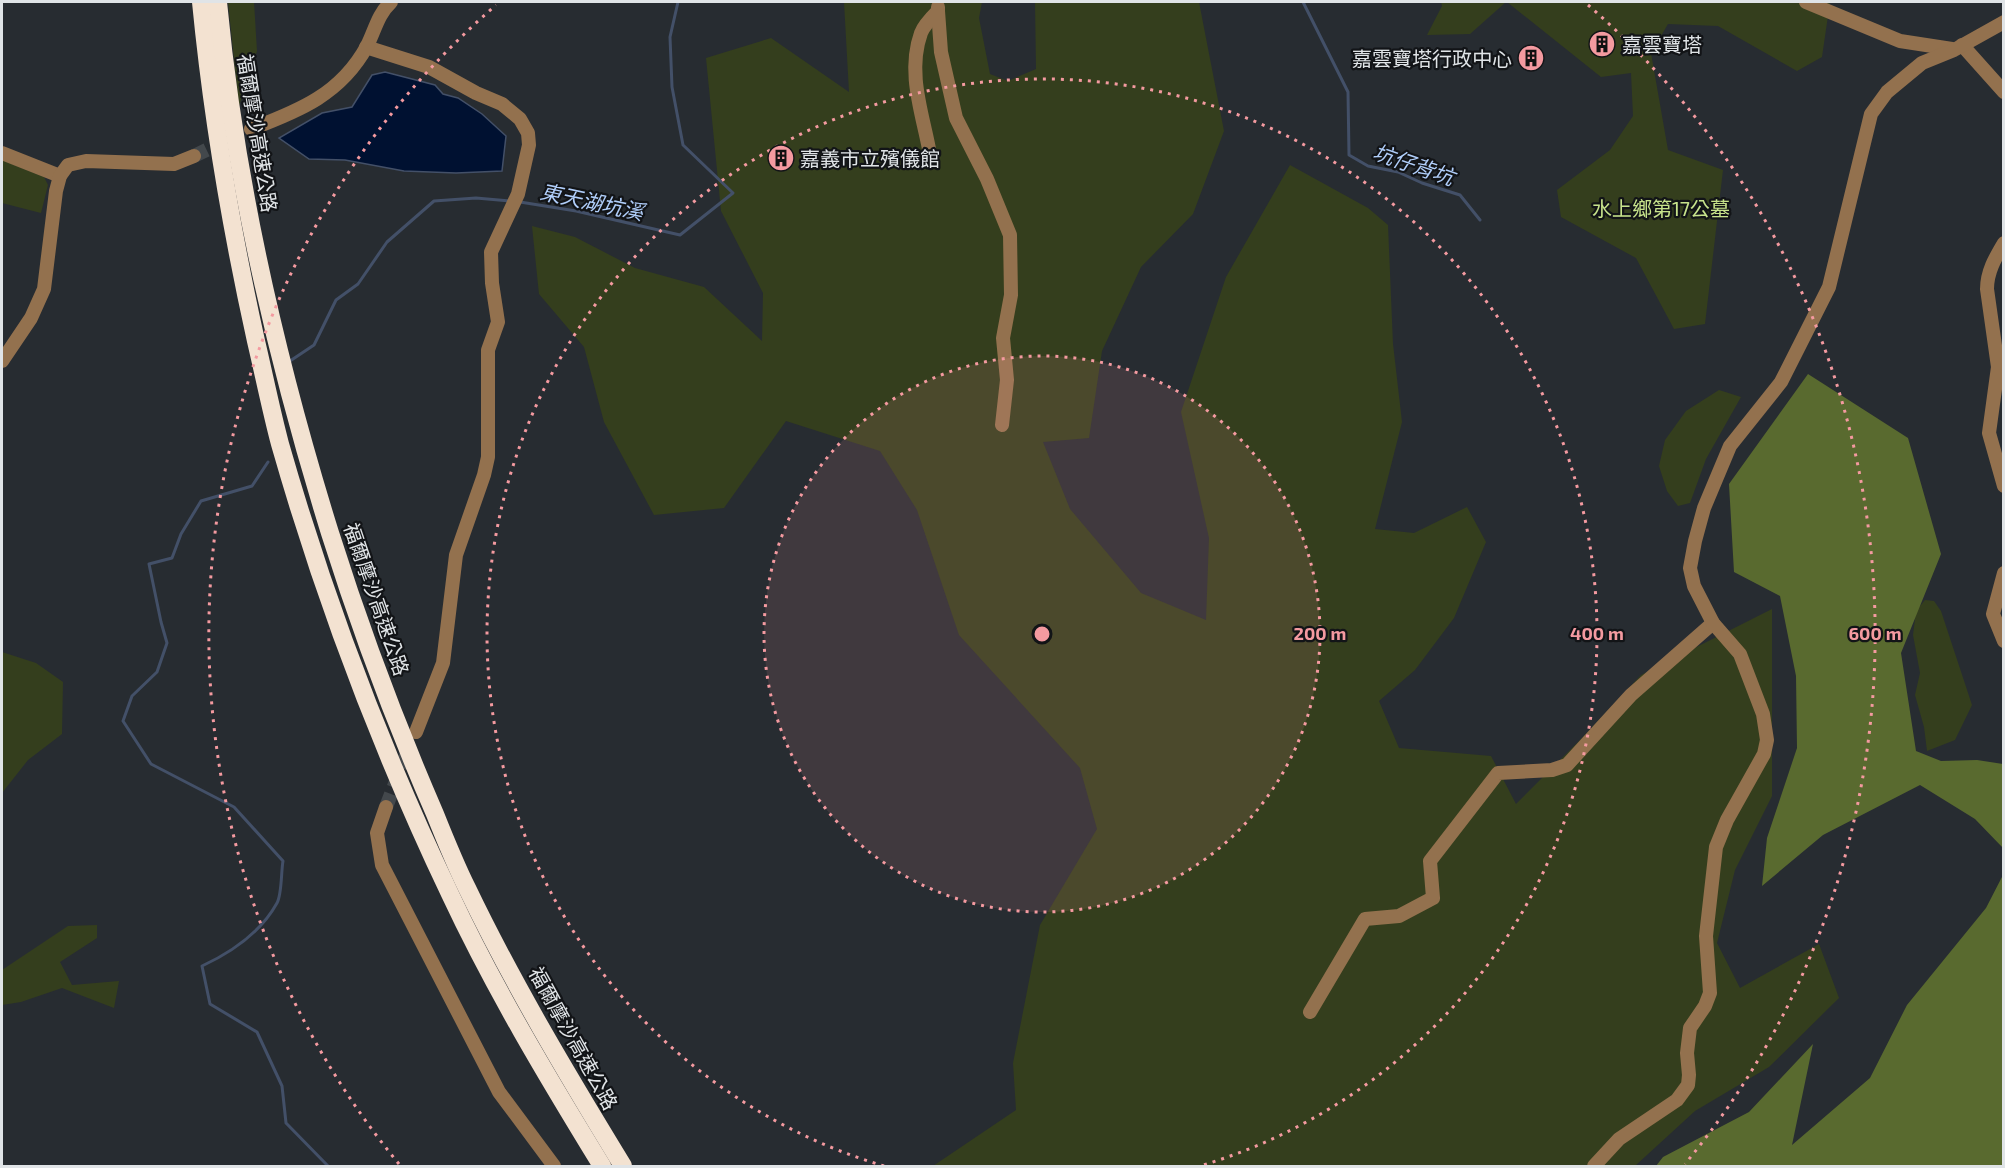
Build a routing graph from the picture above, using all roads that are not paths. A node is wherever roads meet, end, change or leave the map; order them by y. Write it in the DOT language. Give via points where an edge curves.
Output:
graph roads {
  1 [pos="201,2"];
  2 [pos="218,2"];
  3 [pos="391,2"];
  4 [pos="1806,2"];
  5 [pos="938,6"];
  6 [pos="2004,22"];
  7 [pos="366,47"];
  8 [pos="1958,47"];
  9 [pos="2004,92"];
  10 [pos="251,129"];
  11 [pos="929,149"];
  12 [pos="2,153"];
  13 [pos="194,156"];
  14 [pos="60,176"];
  15 [pos="2004,243"];
  16 [pos="2,361"];
  17 [pos="1002,425"];
  18 [pos="2004,486"];
  19 [pos="2004,573"];
  20 [pos="1713,623"];
  21 [pos="2004,641"];
  22 [pos="416,732"];
  23 [pos="386,807"];
  24 [pos="1310,1012"];
  25 [pos="554,1167"];
  26 [pos="602,1167"];
  27 [pos="623,1167"];
  28 [pos="1594,1167"];
  1 -- 26 [label="highway, 福爾摩沙高速公路" via="221,168 239,265 280,443 334,612 388,755 451,896 538,1062"];
  2 -- 27 [label="highway, 福爾摩沙高速公路" via="243,191 267,306 300,437 357,618 466,888 554,1053"];
  3 -- 7 [label="street" via="382,10"];
  4 -- 8 [label="street" via="1900,41"];
  5 -- 11 [label="street" via="921,32 915,68"];
  5 -- 17 [label="street" via="941,52 956,118 1010,235 1011,295 1003,338 1007,381"];
  6 -- 8 [label="street"];
  7 -- 10 [label="street" via="333,89 296,112"];
  7 -- 22 [label="street" via="429,67 502,104 520,119 529,145 518,194 491,252 498,322 488,350 488,457 456,555 443,663"];
  8 -- 9 [label="street"];
  8 -- 20 [label="street" via="1922,63 1887,92 1871,114 1829,287 1781,382 1730,446 1704,508 1690,568 1694,586"];
  12 -- 14 [label="street"];
  13 -- 14 [label="street" via="174,164 86,161 69,165"];
  14 -- 16 [label="street" via="44,289 31,318"];
  15 -- 18 [label="street" via="1987,280 1998,367 1989,433"];
  19 -- 21 [label="street" via="1993,614"];
  20 -- 24 [label="street" via="1631,695 1567,765 1552,770 1498,772 1431,861 1433,898 1399,916 1365,919"];
  20 -- 28 [label="street" via="1740,654 1756,692 1767,740 1764,754 1716,847 1706,936 1710,993 1690,1028 1688,1085 1677,1100 1619,1139"];
  23 -- 25 [label="street" via="377,833 382,865 499,1092"];
}
